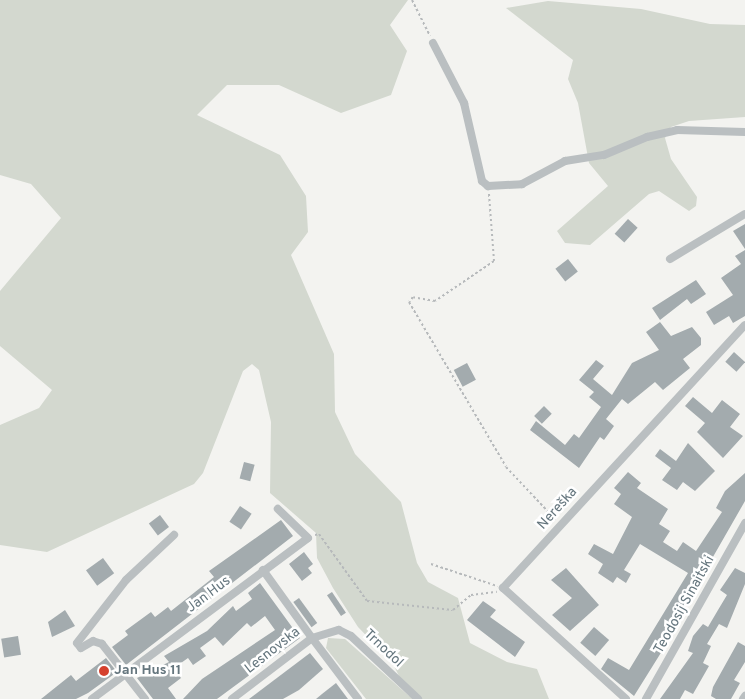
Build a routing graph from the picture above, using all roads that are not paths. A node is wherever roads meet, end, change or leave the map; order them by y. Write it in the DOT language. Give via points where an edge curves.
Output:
graph roads {
  1 [pos="433,43"];
  2 [pos="745,132"];
  3 [pos="745,214"];
  4 [pos="670,259"];
  5 [pos="745,325"];
  6 [pos="278,509"];
  7 [pos="745,523"];
  8 [pos="174,535"];
  9 [pos="263,570"];
  10 [pos="312,638"];
  11 [pos="126,674"];
  12 [pos="92,699"];
  13 [pos="145,699"];
  14 [pos="232,699"];
  15 [pos="358,699"];
  16 [pos="418,699"];
  17 [pos="626,699"];
  18 [pos="646,699"];
  1 -- 2 [label="street" via="464,103 482,180 488,186 522,184 565,161 604,155 647,137 678,130"];
  3 -- 4 [label="street"];
  5 -- 17 [label="street, Nereška" via="505,589"];
  6 -- 9 [label="street, Jan Hus" via="308,538"];
  7 -- 18 [label="street, Teodosij Sinaitski"];
  8 -- 11 [label="street" via="126,580 77,643 80,648 98,640"];
  9 -- 10 [label="street, Lesnovska"];
  9 -- 11 [label="street, Jan Hus"];
  10 -- 14 [label="street, Lesnovska"];
  10 -- 15 [label="street"];
  10 -- 16 [label="street, Trnodol" via="339,630 351,636"];
  11 -- 12 [label="street, Jan Hus"];
  11 -- 13 [label="street"];
}
